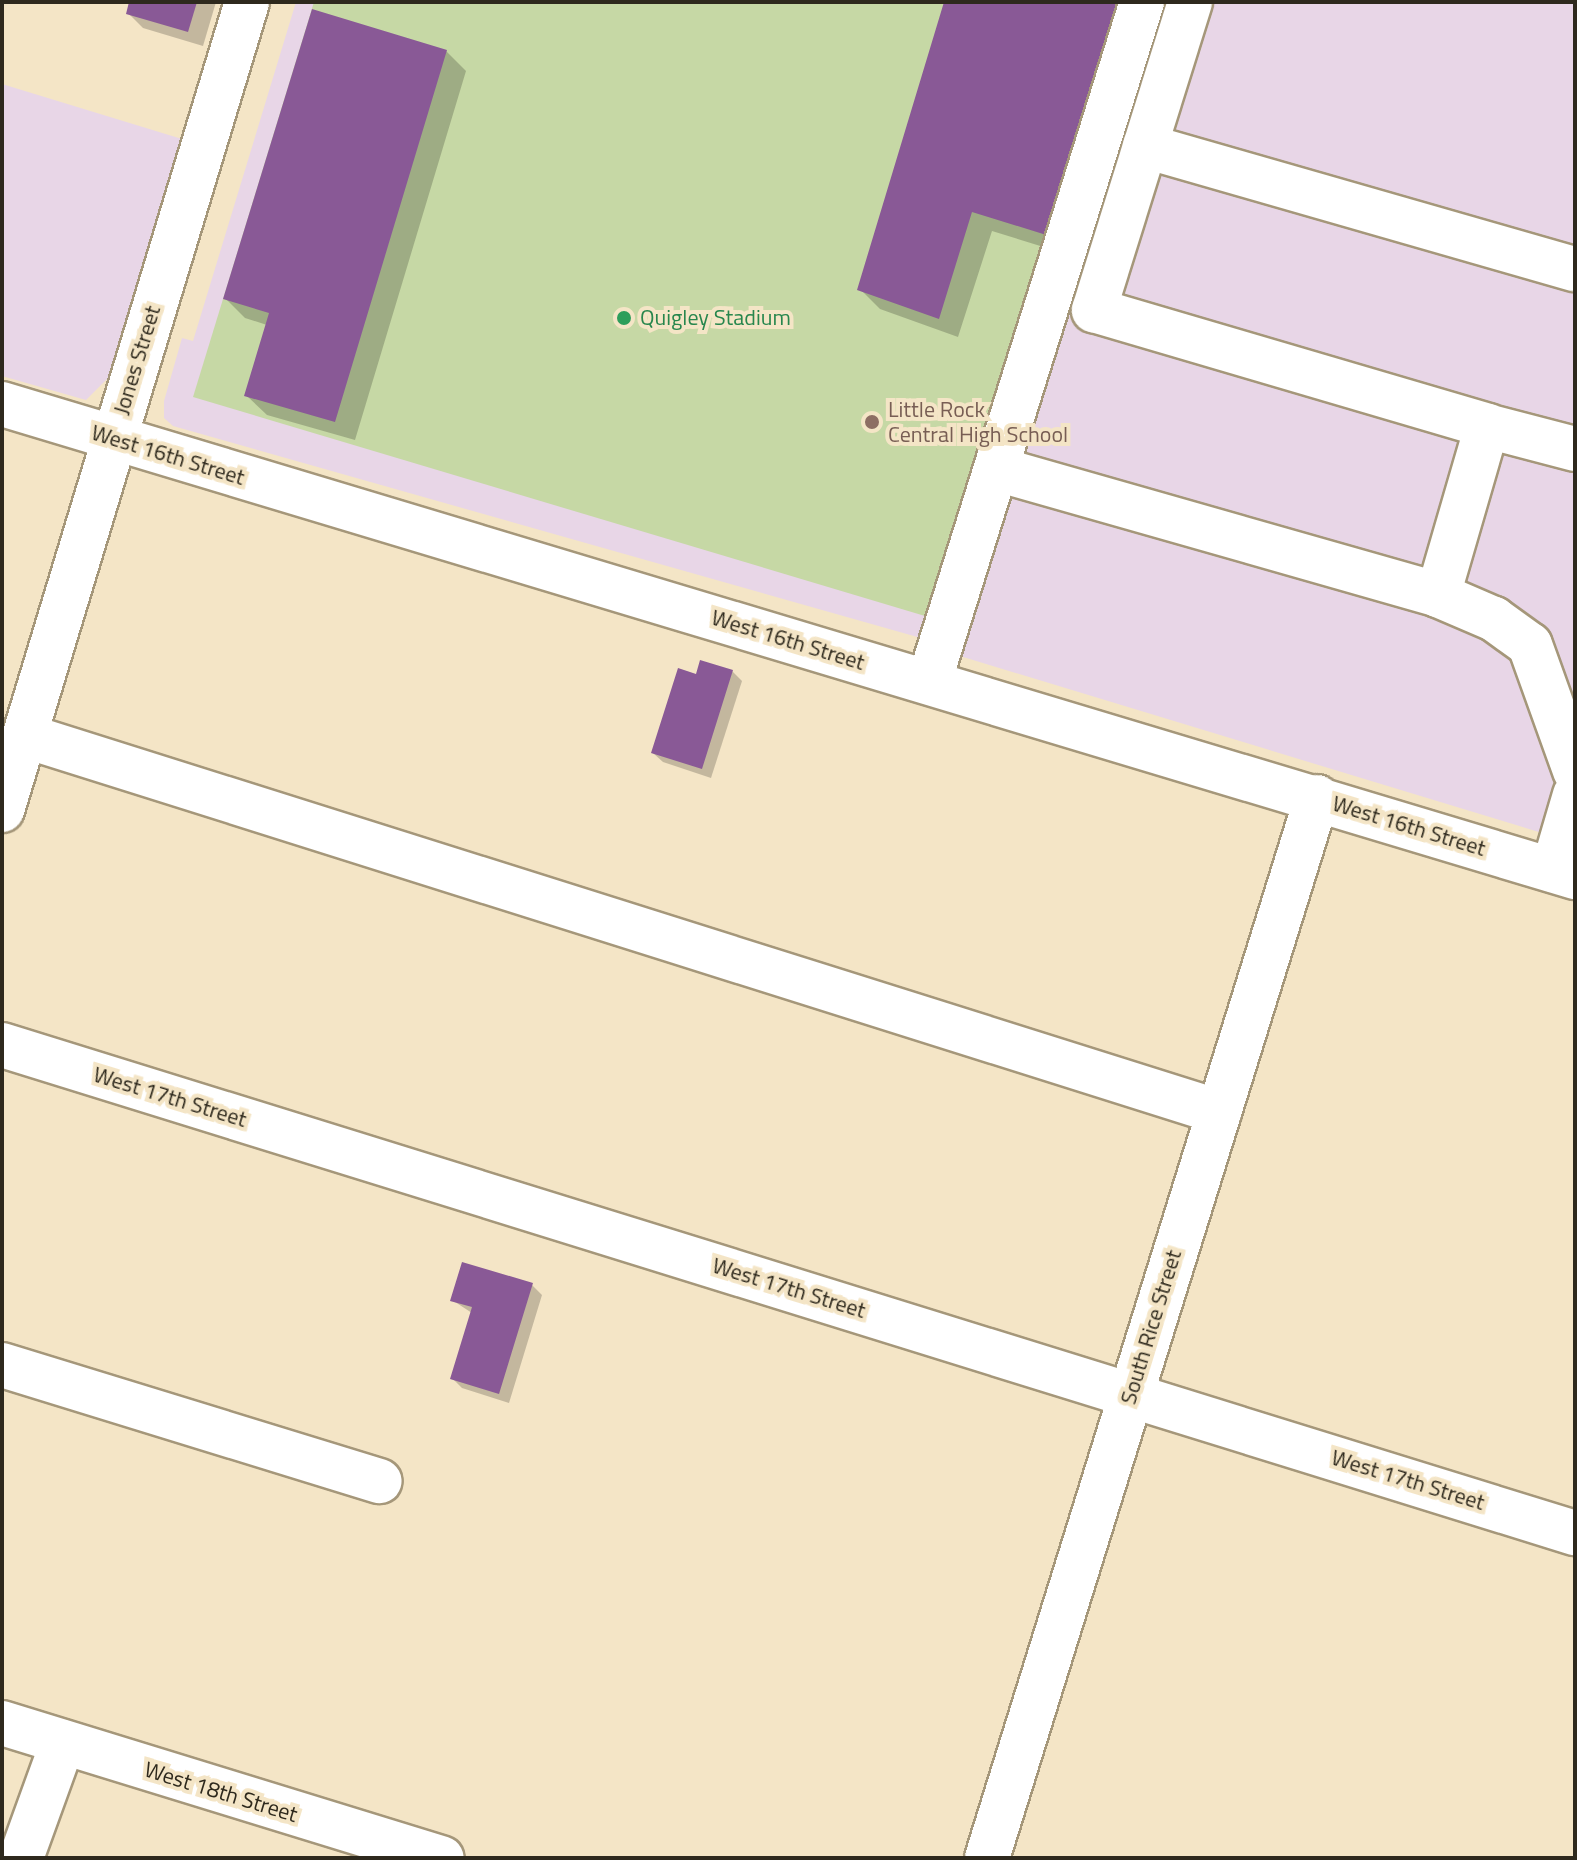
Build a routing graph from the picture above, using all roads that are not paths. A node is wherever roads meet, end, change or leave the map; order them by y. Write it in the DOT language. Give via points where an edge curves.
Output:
graph roads {
  1 [pos="247,2"];
  2 [pos="1142,2"];
  3 [pos="1190,2"];
  4 [pos="1145,146"];
  5 [pos="1575,269"];
  6 [pos="2,404"];
  7 [pos="1487,426"];
  8 [pos="113,439"];
  9 [pos="1575,449"];
  10 [pos="997,469"];
  11 [pos="1438,595"];
  12 [pos="1560,672"];
  13 [pos="929,682"];
  14 [pos="26,736"];
  15 [pos="1575,771"];
  16 [pos="1575,795"];
  17 [pos="1317,797"];
  18 [pos="2,810"];
  19 [pos="1564,873"];
  20 [pos="2,1045"];
  21 [pos="1219,1112"];
  22 [pos="2,1365"];
  23 [pos="1131,1394"];
  24 [pos="380,1481"];
  25 [pos="1575,1533"];
  26 [pos="2,1723"];
  27 [pos="63,1742"];
  28 [pos="336,1843"];
  29 [pos="21,1858"];
  30 [pos="442,1858"];
  31 [pos="987,1858"];
  1 -- 8 [label="street, Jones Street"];
  2 -- 10 [label="street"];
  3 -- 4 [label="street"];
  4 -- 5 [label="street"];
  4 -- 7 [label="street" via="1094,310"];
  6 -- 8 [label="street, West 16th Street"];
  7 -- 9 [label="street"];
  7 -- 11 [label="street"];
  8 -- 13 [label="street, West 16th Street"];
  8 -- 14 [label="street, Jones Street"];
  10 -- 11 [label="street"];
  10 -- 13 [label="street"];
  11 -- 12 [label="street" via="1494,619"];
  12 -- 15 [label="street"];
  13 -- 17 [label="street, West 16th Street"];
  14 -- 18 [label="street, Jones Street"];
  14 -- 21 [label="street"];
  16 -- 19 [label="street"];
  17 -- 19 [label="street, West 16th Street"];
  17 -- 21 [label="street, South Rice Street"];
  20 -- 23 [label="street, West 17th Street"];
  21 -- 23 [label="street, South Rice Street"];
  22 -- 24 [label="street"];
  23 -- 25 [label="street, West 17th Street"];
  23 -- 31 [label="street, South Rice Street"];
  26 -- 27 [label="street, West 18th Street"];
  27 -- 28 [label="street, West 18th Street"];
  27 -- 29 [label="street"];
  28 -- 30 [label="street, West 18th Street"];
}
